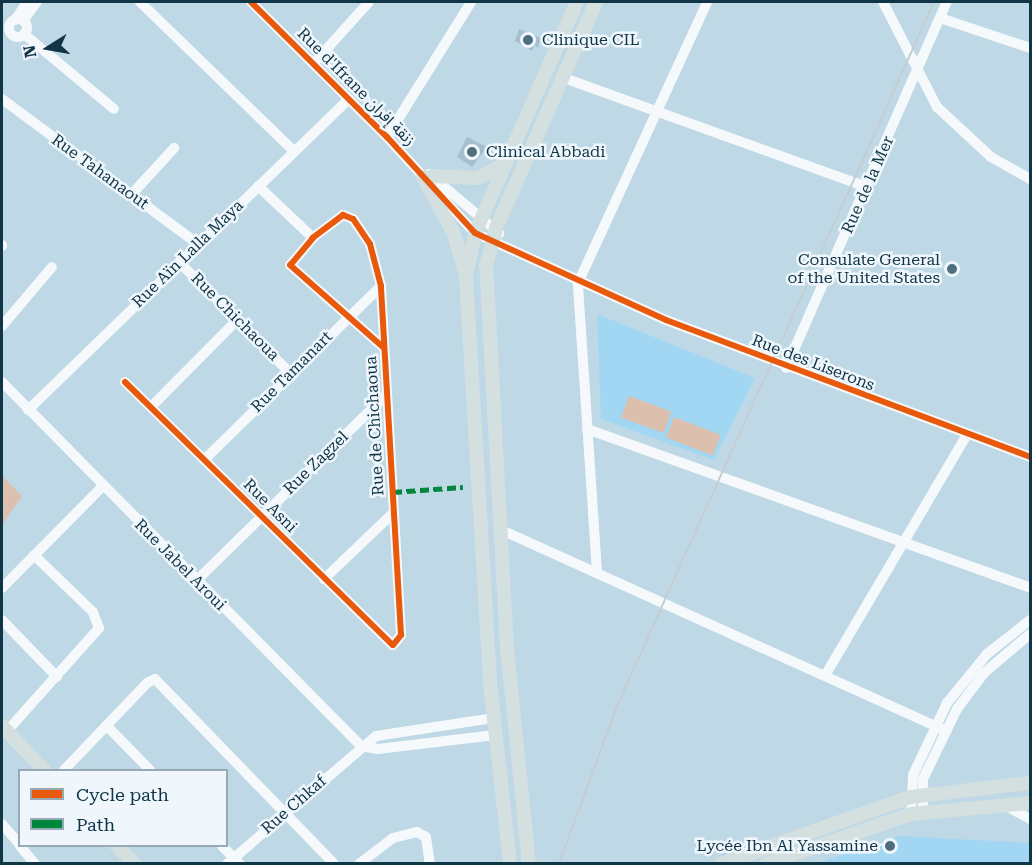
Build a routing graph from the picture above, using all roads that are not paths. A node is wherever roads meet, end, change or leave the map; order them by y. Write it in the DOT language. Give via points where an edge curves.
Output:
graph roads {
  1 [pos="140,2"];
  2 [pos="251,2"];
  3 [pos="369,2"];
  4 [pos="471,2"];
  5 [pos="577,2"];
  6 [pos="596,2"];
  7 [pos="707,2"];
  8 [pos="880,2"];
  9 [pos="947,2"];
  10 [pos="31,3"];
  11 [pos="940,18"];
  12 [pos="19,20"];
  13 [pos="24,34"];
  14 [pos="1030,48"];
  15 [pos="314,63"];
  16 [pos="917,76"];
  17 [pos="564,78"];
  18 [pos="2,99"];
  19 [pos="349,99"];
  20 [pos="114,109"];
  21 [pos="657,113"];
  22 [pos="387,137"];
  23 [pos="174,148"];
  24 [pos="294,150"];
  25 [pos="504,164"];
  26 [pos="424,173"];
  27 [pos="1030,179"];
  28 [pos="258,186"];
  29 [pos="866,187"];
  30 [pos="131,195"];
  31 [pos="481,218"];
  32 [pos="496,228"];
  33 [pos="475,233"];
  34 [pos="313,238"];
  35 [pos="491,242"];
  36 [pos="198,244"];
  37 [pos="506,245"];
  38 [pos="179,262"];
  39 [pos="52,267"];
  40 [pos="466,277"];
  41 [pos="578,283"];
  42 [pos="381,285"];
  43 [pos="348,317"];
  44 [pos="237,321"];
  45 [pos="2,326"];
  46 [pos="384,348"];
  47 [pos="786,368"];
  48 [pos="290,373"];
  49 [pos="2,382"];
  50 [pos="125,382"];
  51 [pos="386,395"];
  52 [pos="151,407"];
  53 [pos="28,410"];
  54 [pos="587,429"];
  55 [pos="967,435"];
  56 [pos="1030,457"];
  57 [pos="204,460"];
  58 [pos="102,487"];
  59 [pos="393,513"];
  60 [pos="261,516"];
  61 [pos="499,529"];
  62 [pos="903,542"];
  63 [pos="34,555"];
  64 [pos="597,572"];
  65 [pos="324,579"];
  66 [pos="196,581"];
  67 [pos="2,588"];
  68 [pos="1030,588"];
  69 [pos="2,620"];
  70 [pos="1030,620"];
  71 [pos="1030,634"];
  72 [pos="398,644"];
  73 [pos="826,674"];
  74 [pos="57,677"];
  75 [pos="493,718"];
  76 [pos="107,726"];
  77 [pos="4,728"];
  78 [pos="940,729"];
  79 [pos="495,735"];
  80 [pos="361,746"];
  81 [pos="42,769"];
  82 [pos="66,769"];
  83 [pos="148,769"];
  84 [pos="1030,783"];
  85 [pos="916,795"];
  86 [pos="1030,803"];
  87 [pos="1004,805"];
  88 [pos="285,813"];
  89 [pos="917,813"];
  90 [pos="1030,819"];
  91 [pos="2,824"];
  92 [pos="18,843"];
  93 [pos="22,847"];
  94 [pos="118,847"];
  95 [pos="223,847"];
  96 [pos="234,862"];
  97 [pos="35,864"];
  98 [pos="135,864"];
  99 [pos="334,864"];
  100 [pos="359,864"];
  101 [pos="430,864"];
  102 [pos="510,864"];
  103 [pos="529,864"];
  104 [pos="721,864"];
  105 [pos="766,864"];
  1 -- 24 [label="street"];
  2 -- 15 [label="street, Rue d'Ifrane زنقة إفران"];
  3 -- 15 [label="street"];
  4 -- 22 [label="street"];
  5 -- 25 [label="main road"];
  6 -- 17 [label="main road"];
  7 -- 21 [label="street"];
  8 -- 16 [label="street"];
  9 -- 11 [label="street, Rue de la Mer"];
  10 -- 12 [label="street"];
  11 -- 14 [label="street"];
  11 -- 16 [label="street, Rue de la Mer"];
  12 -- 13 [label="street"];
  12 -- 13 [label="street" via="11,33"];
  13 -- 20 [label="street"];
  15 -- 19 [label="street, Rue d'Ifrane زنقة إفران"];
  16 -- 27 [label="street" via="937,107 971,141"];
  16 -- 29 [label="street, Rue de la Mer"];
  17 -- 21 [label="street"];
  17 -- 32 [label="main road"];
  18 -- 30 [label="street, Rue Tahanaout"];
  19 -- 22 [label="street, Rue d'Ifrane زنقة إفران"];
  19 -- 24 [label="street, Rue Aïn Lalla Maya"];
  21 -- 29 [label="street"];
  21 -- 41 [label="street"];
  22 -- 26 [label="street, Rue d'Ifrane زنقة إفران"];
  23 -- 30 [label="street"];
  24 -- 28 [label="street, Rue Aïn Lalla Maya"];
  25 -- 26 [label="main road" via="478,178"];
  25 -- 31 [label="main road"];
  26 -- 31 [label="street, Rue d'Ifrane زنقة إفران"];
  26 -- 33 [label="street, Rue d'Ifrane زنقة إفران"];
  26 -- 40 [label="main road" via="454,234"];
  28 -- 34 [label="street"];
  28 -- 36 [label="street, Rue Aïn Lalla Maya"];
  29 -- 47 [label="street, Rue de la Mer"];
  30 -- 36 [label="street, Rue Tahanaout"];
  31 -- 32 [label="street, Rue d'Ifrane زنقة إفران"];
  31 -- 33 [label="main road"];
  32 -- 35 [label="main road"];
  32 -- 37 [label="street"];
  33 -- 35 [label="street, Rue d'Ifrane زنقة إفران"];
  33 -- 40 [label="main road"];
  34 -- 42 [label="street, Rue de Chichaoua" via="347,215 370,244"];
  34 -- 43 [label="street" via="291,265"];
  35 -- 37 [label="street, Rue des Liserons"];
  35 -- 61 [label="main road" via="485,276"];
  36 -- 38 [label="street, Rue Aïn Lalla Maya"];
  37 -- 41 [label="street, Rue des Liserons"];
  38 -- 44 [label="street, Rue Chichaoua"];
  38 -- 53 [label="street, Rue Aïn Lalla Maya"];
  39 -- 45 [label="street"];
  40 -- 75 [label="main road"];
  41 -- 47 [label="street, Rue des Liserons"];
  41 -- 54 [label="street"];
  42 -- 43 [label="street, Rue Tamanart"];
  42 -- 46 [label="street, Rue de Chichaoua"];
  43 -- 46 [label="street"];
  43 -- 48 [label="street, Rue Tamanart"];
  44 -- 48 [label="street, Rue Chichaoua"];
  44 -- 52 [label="street"];
  46 -- 51 [label="street, Rue de Chichaoua"];
  47 -- 55 [label="street, Rue des Liserons"];
  48 -- 57 [label="street, Rue Tamanart"];
  49 -- 53 [label="street, Rue Jabel Aroui"];
  50 -- 52 [label="street, Rue Asni"];
  51 -- 59 [label="street, Rue de Chichaoua"];
  51 -- 60 [label="street, Rue Zagzel"];
  52 -- 57 [label="street, Rue Asni"];
  53 -- 58 [label="street, Rue Jabel Aroui"];
  54 -- 62 [label="street"];
  54 -- 64 [label="street"];
  55 -- 56 [label="street, Rue des Liserons"];
  55 -- 62 [label="street"];
  57 -- 60 [label="street, Rue Asni"];
  58 -- 63 [label="street"];
  58 -- 66 [label="street, Rue Jabel Aroui"];
  59 -- 65 [label="street"];
  59 -- 72 [label="street, Rue de Chichaoua"];
  60 -- 65 [label="street, Rue Asni"];
  60 -- 66 [label="street, Rue Zagzel"];
  61 -- 64 [label="street"];
  61 -- 103 [label="main road"];
  62 -- 68 [label="street"];
  62 -- 73 [label="street"];
  63 -- 67 [label="street"];
  63 -- 74 [label="street" via="99,622 97,633"];
  64 -- 73 [label="street"];
  65 -- 72 [label="street, Rue Asni" via="388,642"];
  66 -- 80 [label="street, Rue Jabel Aroui"];
  69 -- 74 [label="street"];
  70 -- 78 [label="street" via="975,666"];
  71 -- 78 [label="street" via="984,673"];
  73 -- 78 [label="street"];
  74 -- 77 [label="street"];
  75 -- 79 [label="main road"];
  75 -- 80 [label="street, Rue Chkaf" via="376,736"];
  76 -- 82 [label="street"];
  76 -- 83 [label="street"];
  76 -- 88 [label="street" via="147,683 156,680"];
  77 -- 81 [label="main road"];
  78 -- 85 [label="street"];
  79 -- 80 [label="street" via="378,749"];
  79 -- 102 [label="main road"];
  80 -- 88 [label="street, Rue Chkaf"];
  84 -- 85 [label="main road"];
  85 -- 89 [label="street"];
  85 -- 104 [label="main road"];
  86 -- 87 [label="main road"];
  87 -- 89 [label="main road"];
  87 -- 90 [label="street"];
  88 -- 96 [label="street, Rue Chkaf"];
  88 -- 99 [label="street"];
  89 -- 105 [label="main road"];
  91 -- 92 [label="street"];
  93 -- 97 [label="street"];
  94 -- 98 [label="main road"];
  95 -- 96 [label="street"];
  100 -- 101 [label="street" via="393,838 417,832 426,837"];
}
